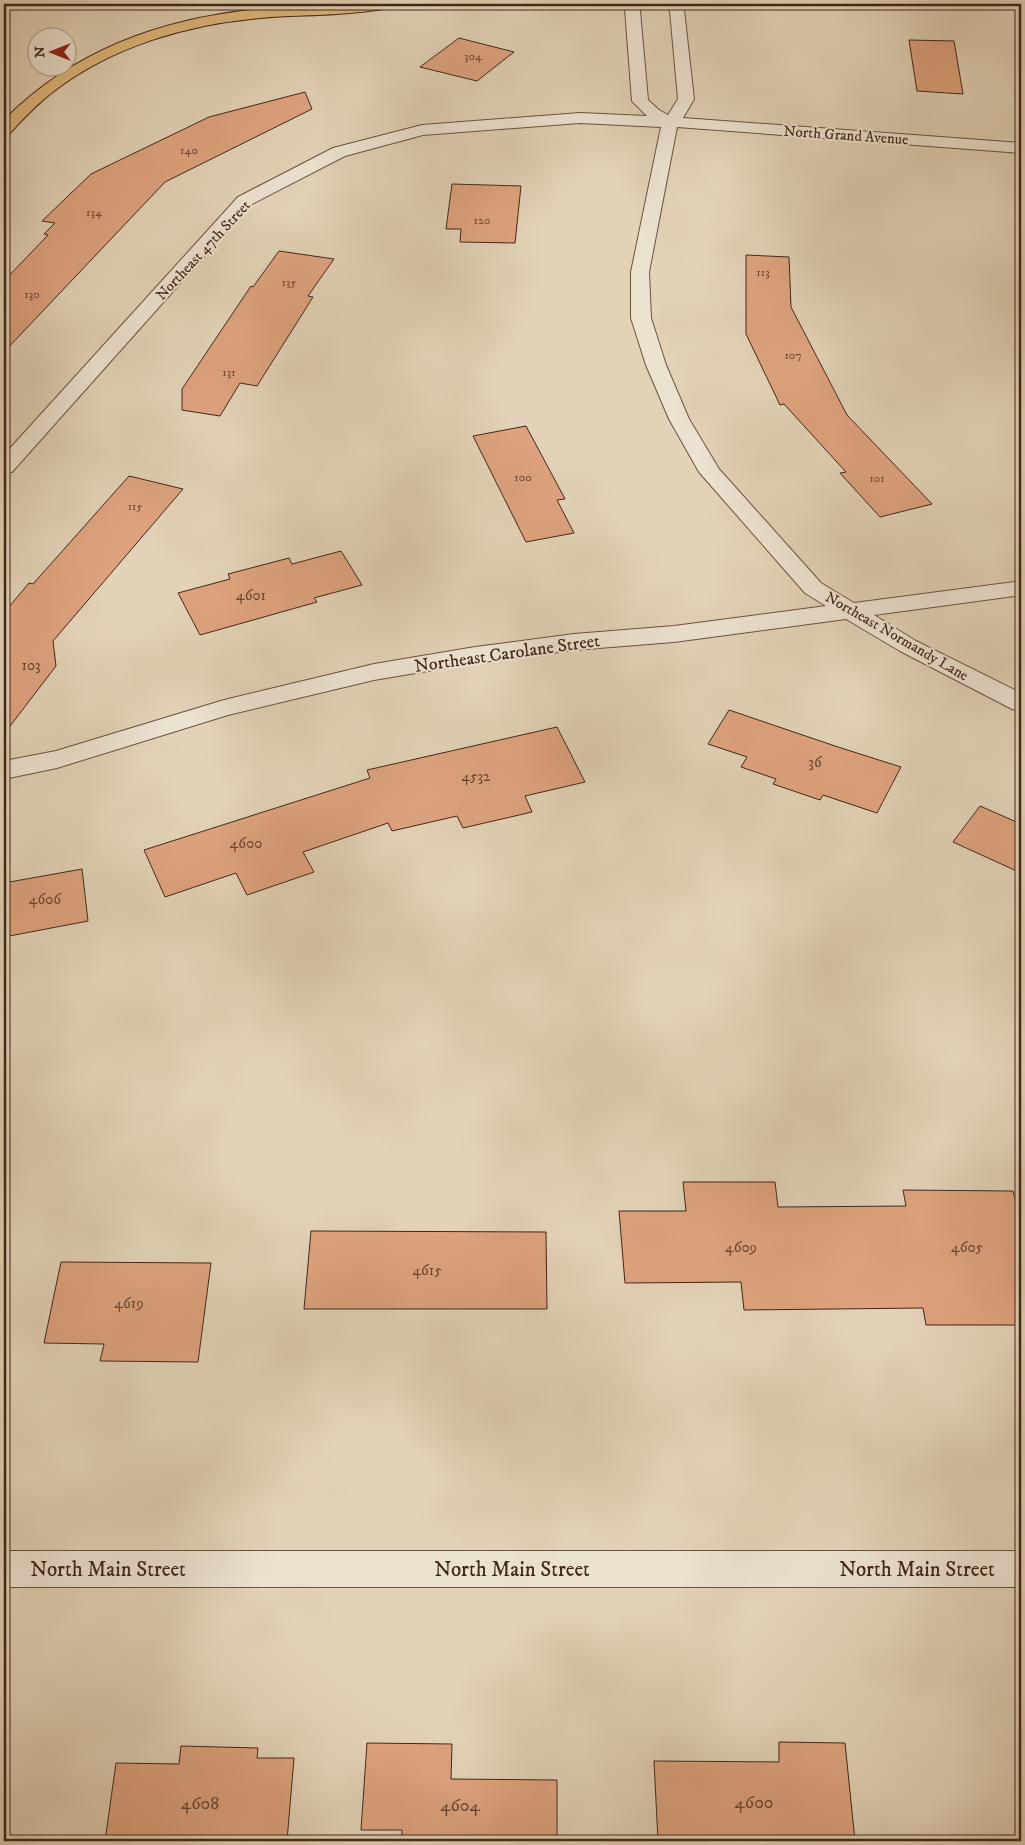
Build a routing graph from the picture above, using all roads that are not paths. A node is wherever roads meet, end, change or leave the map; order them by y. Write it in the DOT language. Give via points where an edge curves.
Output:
graph roads {
  1 [pos="390,4"];
  2 [pos="640,4"];
  3 [pos="670,4"];
  4 [pos="670,122"];
  5 [pos="4,129"];
  6 [pos="1021,148"];
  7 [pos="4,467"];
  8 [pos="806,581"];
  9 [pos="1021,588"];
  10 [pos="926,601"];
  11 [pos="849,611"];
  12 [pos="789,619"];
  13 [pos="908,646"];
  14 [pos="1021,703"];
  15 [pos="4,770"];
  16 [pos="4,1569"];
  17 [pos="1021,1569"];
  1 -- 5 [label="highway" via="222,18 146,37 63,77"];
  2 -- 4 [label="street" via="632,9 640,101"];
  3 -- 4 [label="street, Northeast Normandy Lane" via="677,10 686,99"];
  4 -- 6 [label="street, North Grand Avenue"];
  4 -- 7 [label="street, Northeast 47th Street" via="580,118 422,130 339,152 244,201"];
  4 -- 8 [label="street, Northeast Normandy Lane" via="640,272 641,318 656,365 679,419 710,472"];
  8 -- 11 [label="street, Northeast Normandy Lane"];
  8 -- 12 [label="street" via="805,602"];
  9 -- 10 [label="street, Northeast Carolane Street"];
  10 -- 11 [label="street, Northeast Carolane Street"];
  10 -- 13 [label="street" via="907,623"];
  11 -- 12 [label="street, Northeast Carolane Street"];
  11 -- 13 [label="street, Northeast Normandy Lane"];
  12 -- 15 [label="street, Northeast Carolane Street" via="674,634 574,642 374,672 224,708 57,759"];
  13 -- 14 [label="street, Northeast Normandy Lane"];
  16 -- 17 [label="street, North Main Street"];
}
